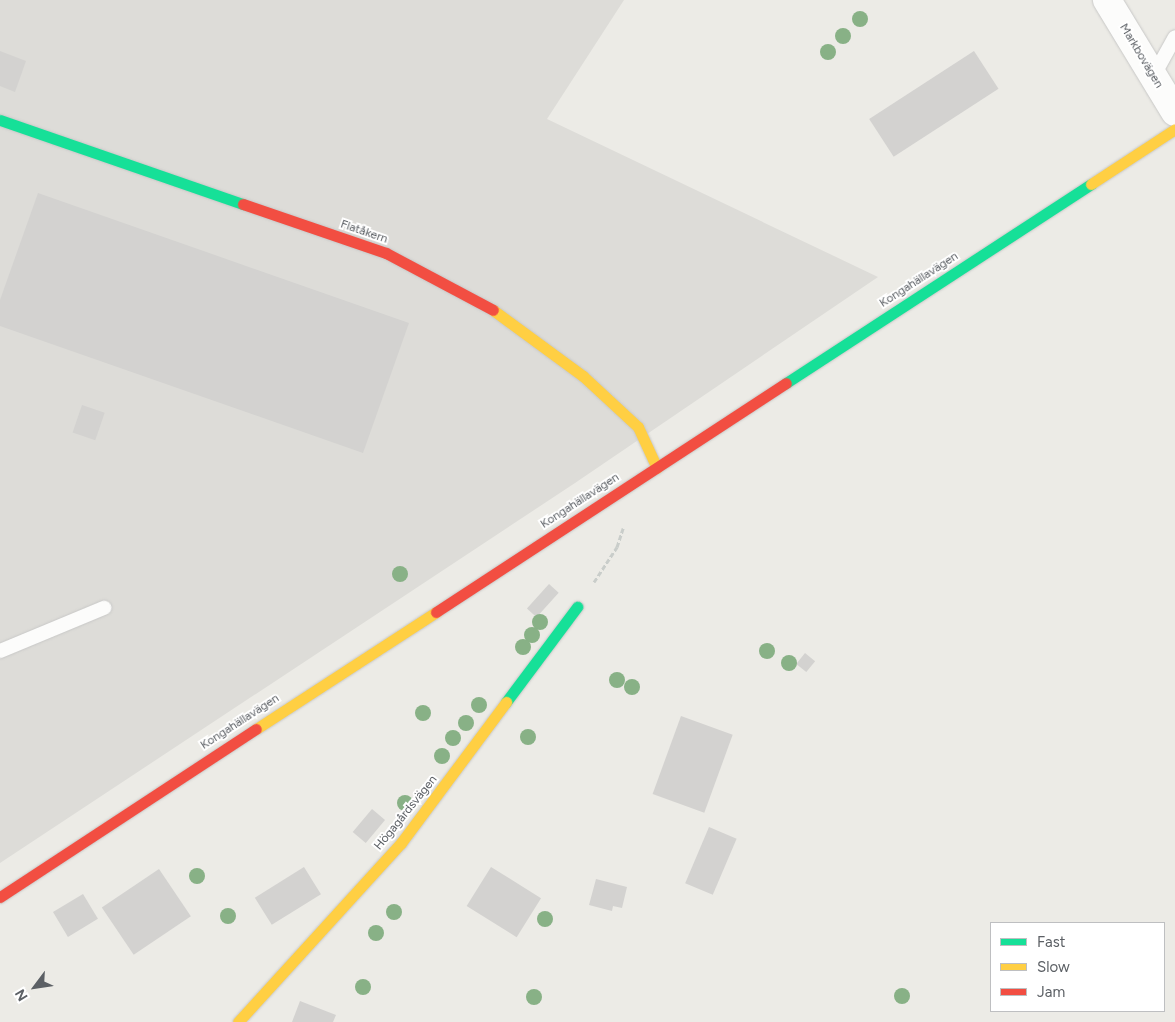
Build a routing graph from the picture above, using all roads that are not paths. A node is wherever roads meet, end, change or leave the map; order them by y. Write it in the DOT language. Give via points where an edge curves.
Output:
graph roads {
  1 [pos="1107,0"];
  2 [pos="1175,37"];
  3 [pos="1154,75"];
  4 [pos="1175,112"];
  5 [pos="0,120"];
  6 [pos="1175,129"];
  7 [pos="657,468"];
  8 [pos="577,607"];
  9 [pos="104,608"];
  10 [pos="0,651"];
  11 [pos="0,897"];
  12 [pos="238,1022"];
  1 -- 3 [label="street, Markbovägen"];
  2 -- 3 [label="lane"];
  3 -- 4 [label="street, Markbovägen"];
  5 -- 7 [label="main road, Flatåkern" via="386,254 482,302 583,376 638,427"];
  6 -- 7 [label="main road, Kongahällavägen"];
  7 -- 11 [label="main road, Kongahällavägen"];
  8 -- 12 [label="main road, Högagårdsvägen" via="401,843"];
  9 -- 10 [label="lane"];
}
